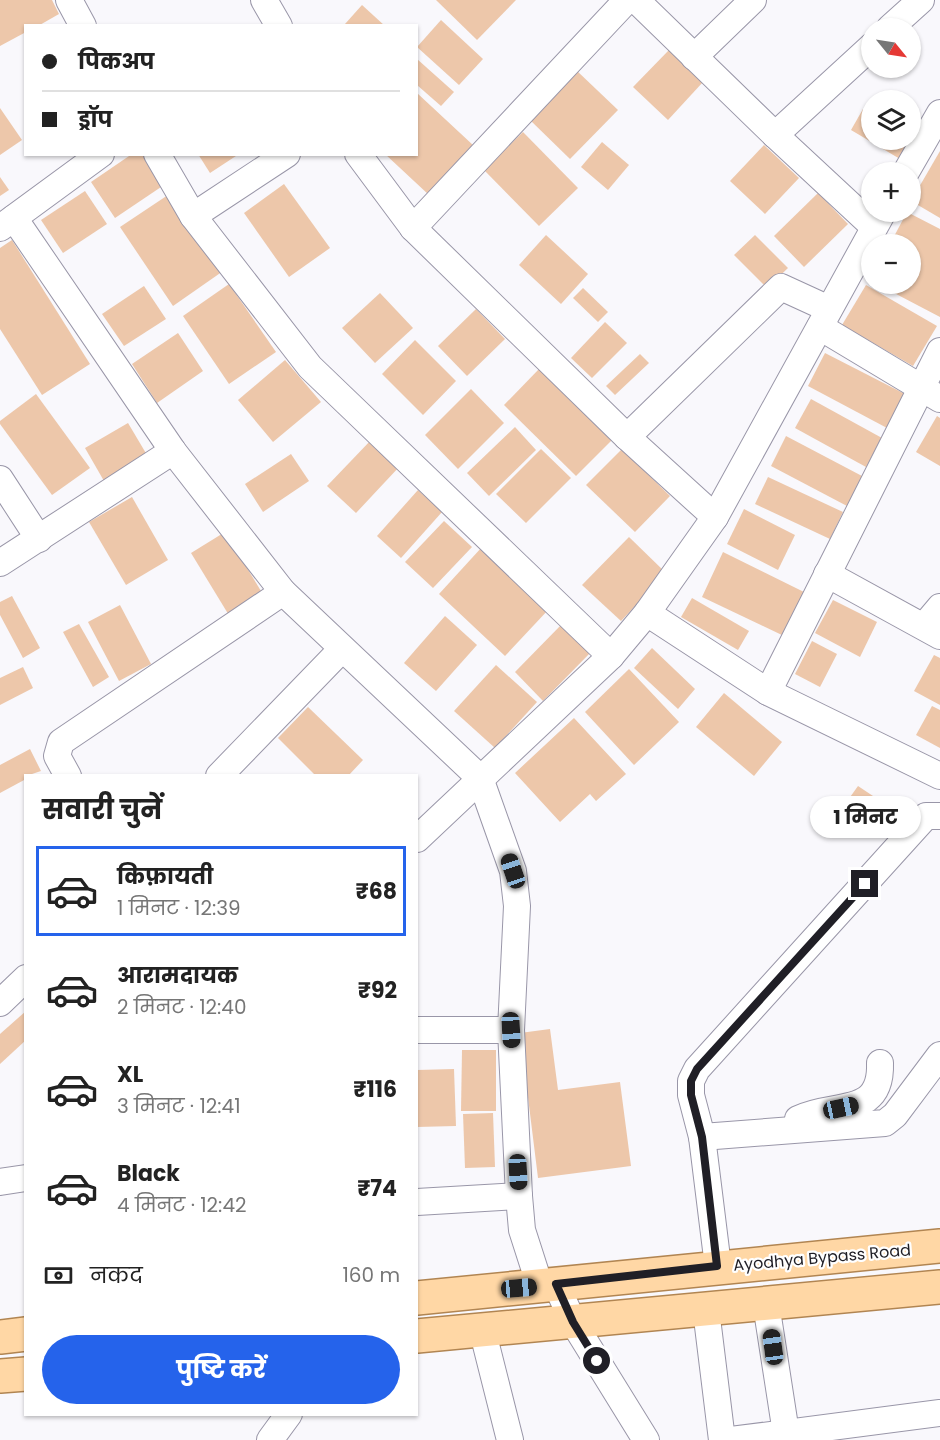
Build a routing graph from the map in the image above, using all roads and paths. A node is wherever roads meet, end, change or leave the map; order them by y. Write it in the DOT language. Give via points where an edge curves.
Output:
graph roads {
  1 [pos="69,0"];
  2 [pos="264,0"];
  3 [pos="627,0"];
  4 [pos="636,0"];
  5 [pos="753,0"];
  6 [pos="921,0"];
  7 [pos="901,18"];
  8 [pos="82,24"];
  9 [pos="278,24"];
  10 [pos="861,56"];
  11 [pos="694,57"];
  12 [pos="940,113"];
  13 [pos="775,135"];
  14 [pos="99,156"];
  15 [pos="159,156"];
  16 [pos="284,156"];
  17 [pos="359,156"];
  18 [pos="912,162"];
  19 [pos="861,204"];
  20 [pos="193,216"];
  21 [pos="877,222"];
  22 [pos="7,223"];
  23 [pos="413,228"];
  24 [pos="824,318"];
  25 [pos="940,351"];
  26 [pos="930,393"];
  27 [pos="627,437"];
  28 [pos="173,451"];
  29 [pos="0,479"];
  30 [pos="715,517"];
  31 [pos="39,539"];
  32 [pos="0,563"];
  33 [pos="826,574"];
  34 [pos="283,592"];
  35 [pos="647,613"];
  36 [pos="935,623"];
  37 [pos="341,650"];
  38 [pos="611,656"];
  39 [pos="768,692"];
  40 [pos="67,774"];
  41 [pos="221,774"];
  42 [pos="940,776"];
  43 [pos="480,778"];
  44 [pos="940,816"];
  45 [pos="418,838"];
  46 [pos="24,980"];
  47 [pos="0,1003"];
  48 [pos="418,1029"];
  49 [pos="511,1030"];
  50 [pos="940,1055"];
  51 [pos="880,1063"];
  52 [pos="773,1133"];
  53 [pos="702,1137"];
  54 [pos="24,1178"];
  55 [pos="0,1182"];
  56 [pos="519,1196"];
  57 [pos="418,1202"];
  58 [pos="940,1246"];
  59 [pos="717,1266"];
  60 [pos="548,1285"];
  61 [pos="940,1287"];
  62 [pos="418,1298"];
  63 [pos="766,1304"];
  64 [pos="706,1310"];
  65 [pos="573,1322"];
  66 [pos="482,1329"];
  67 [pos="24,1334"];
  68 [pos="418,1336"];
  69 [pos="0,1337"];
  70 [pos="24,1374"];
  71 [pos="0,1376"];
  72 [pos="940,1413"];
  73 [pos="288,1416"];
  74 [pos="786,1433"];
  75 [pos="270,1440"];
  76 [pos="510,1440"];
  77 [pos="646,1440"];
  78 [pos="722,1440"];
  79 [pos="731,1440"];
  1 -- 8 [label="street"];
  2 -- 9 [label="street"];
  3 -- 23 [label="street"];
  4 -- 11 [label="street"];
  5 -- 11 [label="street"];
  6 -- 7 [label="street"];
  10 -- 13 [label="street"];
  11 -- 13 [label="street"];
  12 -- 18 [label="street"];
  13 -- 19 [label="street"];
  14 -- 22 [label="street"];
  15 -- 20 [label="street"];
  16 -- 20 [label="street"];
  17 -- 23 [label="street"];
  20 -- 38 [label="street" via="310,367"];
  21 -- 24 [label="street"];
  22 -- 28 [label="street"];
  23 -- 27 [label="street"];
  24 -- 26 [label="street"];
  24 -- 27 [label="street" via="781,287"];
  24 -- 30 [label="street"];
  25 -- 26 [label="street"];
  26 -- 33 [label="street"];
  27 -- 30 [label="street"];
  28 -- 31 [label="street"];
  28 -- 34 [label="street"];
  29 -- 31 [label="street"];
  30 -- 35 [label="street"];
  31 -- 32 [label="street"];
  33 -- 36 [label="street"];
  33 -- 39 [label="street"];
  34 -- 37 [label="street"];
  34 -- 40 [label="street" via="61,742 57,756"];
  35 -- 38 [label="street"];
  35 -- 39 [label="street"];
  37 -- 41 [label="street"];
  37 -- 43 [label="street"];
  38 -- 43 [label="street"];
  39 -- 42 [label="street"];
  43 -- 45 [label="street"];
  43 -- 49 [label="street" via="513,871 517,906"];
  44 -- 53 [label="street" via="926,816 697,1069 691,1081 691,1095"];
  46 -- 47 [label="street"];
  48 -- 49 [label="street"];
  49 -- 56 [label="street"];
  50 -- 52 [label="street" via="885,1123"];
  51 -- 52 [label="street" via="875,1093 859,1104 804,1116"];
  52 -- 53 [label="street"];
  53 -- 59 [label="street"];
  54 -- 55 [label="street"];
  56 -- 57 [label="street"];
  56 -- 60 [label="street" via="522,1230"];
  58 -- 59 [label="main road, Ayodhya Bypass Road"];
  59 -- 60 [label="main road, Ayodhya Bypass Road"];
  60 -- 62 [label="main road, Ayodhya Bypass Road"];
  60 -- 65 [label="street"];
  61 -- 63 [label="main road"];
  63 -- 64 [label="main road"];
  63 -- 74 [label="street"];
  64 -- 65 [label="main road"];
  64 -- 78 [label="street"];
  65 -- 66 [label="main road"];
  65 -- 77 [label="street"];
  66 -- 68 [label="main road"];
  66 -- 76 [label="street"];
  67 -- 69 [label="main road"];
  70 -- 71 [label="main road"];
  72 -- 74 [label="street"];
  73 -- 75 [label="street"];
  74 -- 79 [label="street"];
}
